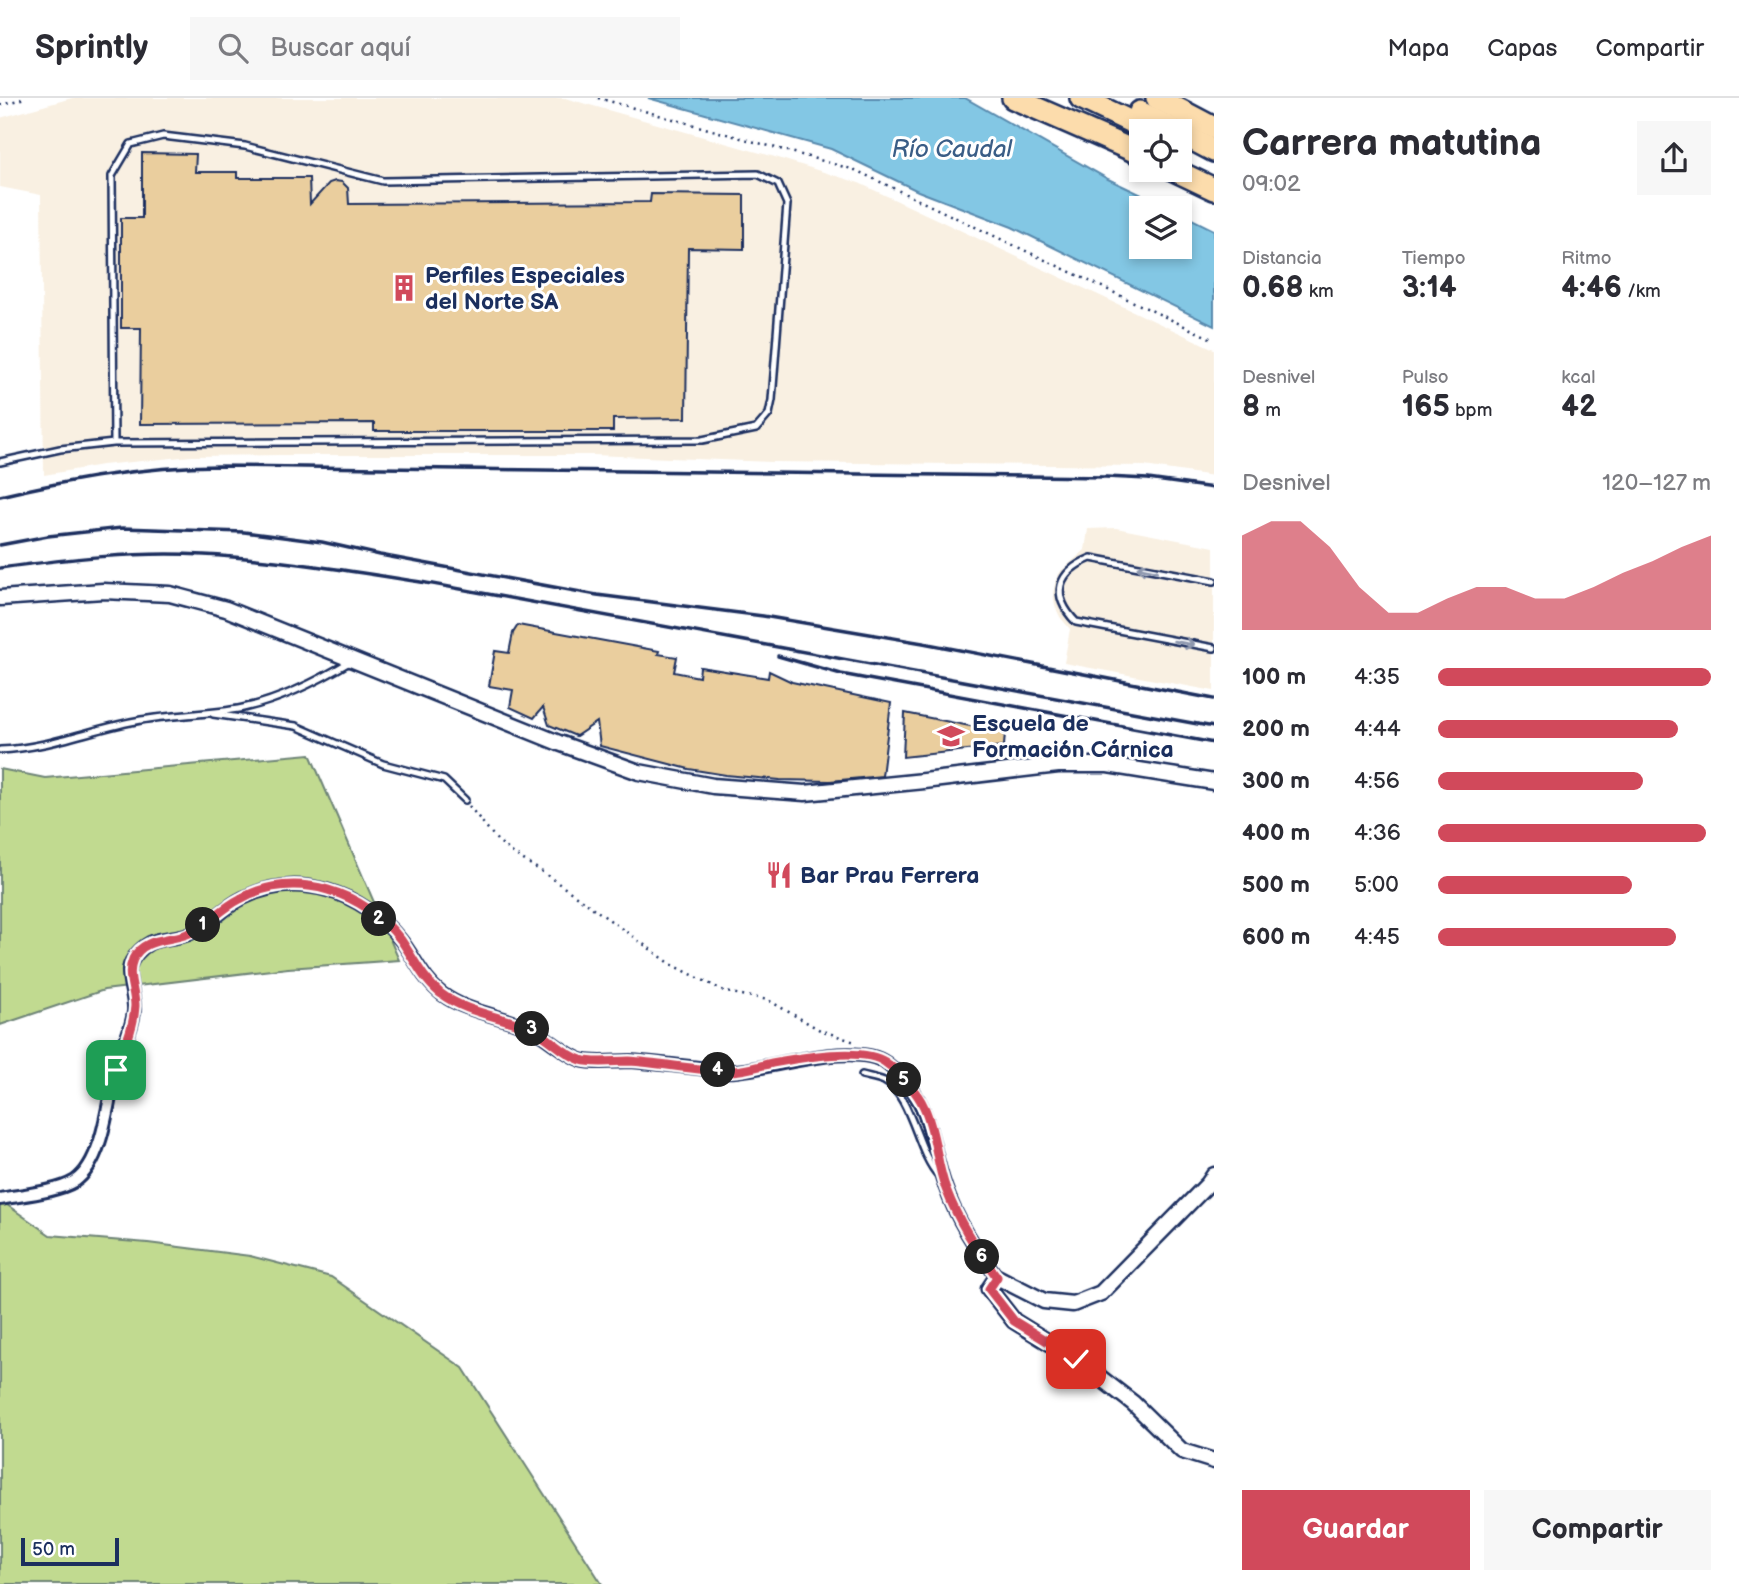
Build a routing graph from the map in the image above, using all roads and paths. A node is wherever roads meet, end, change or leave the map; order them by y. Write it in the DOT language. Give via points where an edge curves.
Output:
graph roads {
  1 [pos="25,98"];
  2 [pos="597,98"];
  3 [pos="1013,98"];
  4 [pos="1030,98"];
  5 [pos="1081,98"];
  6 [pos="1113,98"];
  7 [pos="1157,98"];
  8 [pos="1171,98"];
  9 [pos="0,105"];
  10 [pos="1153,119"];
  11 [pos="1129,121"];
  12 [pos="1208,125"];
  13 [pos="1192,139"];
  14 [pos="1129,141"];
  15 [pos="1129,149"];
  16 [pos="1214,151"];
  17 [pos="1192,152"];
  18 [pos="1214,164"];
  19 [pos="1192,170"];
  20 [pos="1192,179"];
  21 [pos="1214,182"];
  22 [pos="1214,189"];
  23 [pos="1214,340"];
  24 [pos="114,443"];
  25 [pos="0,462"];
  26 [pos="1214,581"];
  27 [pos="0,598"];
  28 [pos="1214,648"];
  29 [pos="353,659"];
  30 [pos="202,712"];
  31 [pos="0,750"];
  32 [pos="1214,782"];
  33 [pos="464,800"];
  34 [pos="862,1044"];
  35 [pos="862,1075"];
  36 [pos="1214,1175"];
  37 [pos="944,1181"];
  38 [pos="0,1199"];
  39 [pos="997,1277"];
  40 [pos="1214,1461"];
  1 -- 9 [label="path"];
  2 -- 23 [label="path" via="855,170"];
  3 -- 15 [label="highway"];
  4 -- 14 [label="highway"];
  5 -- 11 [label="highway"];
  6 -- 10 [label="highway"];
  7 -- 12 [label="highway"];
  8 -- 12 [label="highway"];
  13 -- 16 [label="highway"];
  17 -- 18 [label="highway"];
  19 -- 21 [label="highway"];
  20 -- 22 [label="highway"];
  24 -- 24 [label="lane" via="112,176 131,144 163,136 245,146 383,181 758,174 778,184 787,204 772,400 769,414 756,429 702,440"];
  24 -- 25 [label="lane"];
  26 -- 28 [label="lane, one-way" via="1091,558 1067,572 1060,585 1060,600 1076,622"];
  27 -- 29 [label="street" via="103,591 170,594 226,609"];
  29 -- 30 [label="lane" via="269,700"];
  29 -- 32 [label="street" via="639,772 713,786 805,793 1058,765 1108,765"];
  30 -- 31 [label="lane"];
  30 -- 33 [label="lane" via="296,726 383,764 444,780"];
  33 -- 34 [label="path" via="514,854 671,964 726,992 768,1000 820,1030"];
  35 -- 37 [label="lane" via="891,1086 936,1174"];
  36 -- 39 [label="street" via="1101,1293 1073,1304 1044,1301"];
  37 -- 38 [label="street" via="924,1106 902,1077 875,1056 825,1056 734,1072 581,1060 532,1029 461,1006 420,973 400,939 376,916 343,893 310,886 257,891 193,933 153,941 135,956 129,970 133,1021 116,1070 107,1119 87,1169 65,1186"];
  37 -- 39 [label="street" via="967,1236"];
  39 -- 40 [label="street" via="989,1289 1014,1321 1105,1381 1182,1451"];
}
